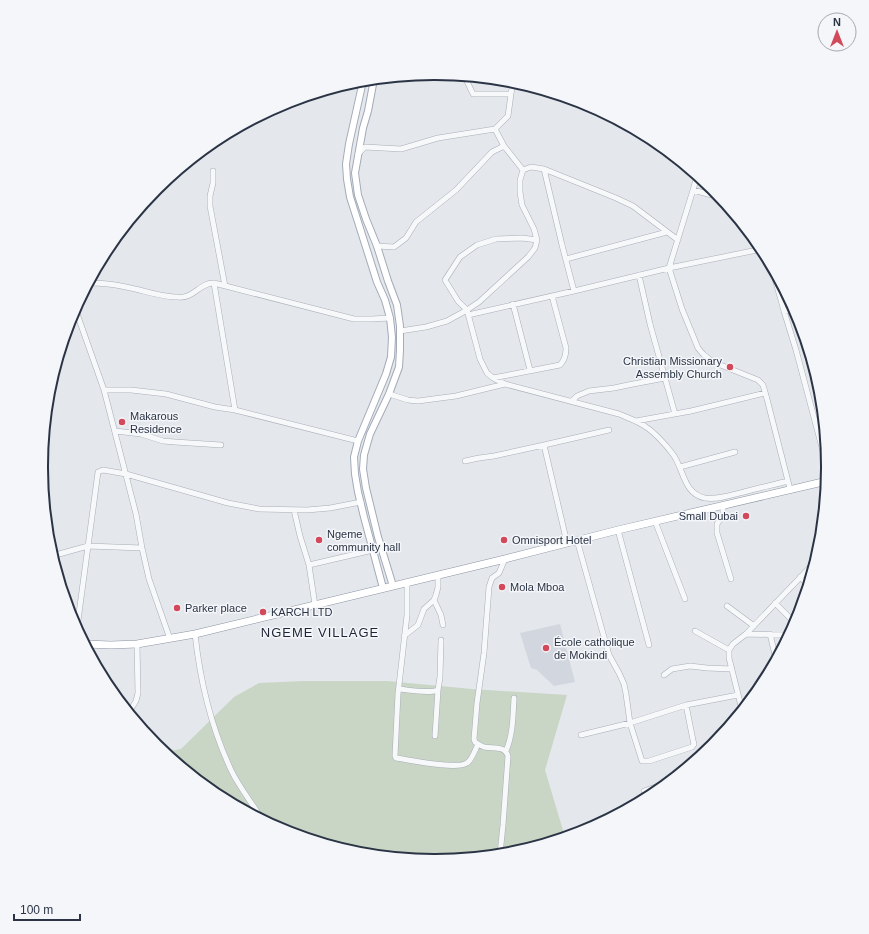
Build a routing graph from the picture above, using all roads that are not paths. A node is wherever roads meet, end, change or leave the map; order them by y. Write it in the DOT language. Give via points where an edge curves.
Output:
graph roads {
  1 [pos="468,82"];
  2 [pos="373,86"];
  3 [pos="362,88"];
  4 [pos="512,88"];
  5 [pos="511,94"];
  6 [pos="495,129"];
  7 [pos="504,146"];
  8 [pos="357,155"];
  9 [pos="544,169"];
  10 [pos="523,170"];
  11 [pos="213,171"];
  12 [pos="695,182"];
  13 [pos="693,190"];
  14 [pos="708,194"];
  15 [pos="667,232"];
  16 [pos="537,240"];
  17 [pos="678,240"];
  18 [pos="377,246"];
  19 [pos="755,250"];
  20 [pos="566,260"];
  21 [pos="669,268"];
  22 [pos="639,275"];
  23 [pos="95,283"];
  24 [pos="214,283"];
  25 [pos="226,286"];
  26 [pos="574,291"];
  27 [pos="779,292"];
  28 [pos="552,296"];
  29 [pos="514,304"];
  30 [pos="784,311"];
  31 [pos="788,311"];
  32 [pos="467,312"];
  33 [pos="78,317"];
  34 [pos="390,318"];
  35 [pos="400,331"];
  36 [pos="530,370"];
  37 [pos="492,378"];
  38 [pos="665,378"];
  39 [pos="505,384"];
  40 [pos="104,390"];
  41 [pos="765,393"];
  42 [pos="389,394"];
  43 [pos="572,401"];
  44 [pos="235,410"];
  45 [pos="674,414"];
  46 [pos="636,421"];
  47 [pos="609,430"];
  48 [pos="115,431"];
  49 [pos="820,439"];
  50 [pos="358,441"];
  51 [pos="544,444"];
  52 [pos="221,445"];
  53 [pos="734,452"];
  54 [pos="465,461"];
  55 [pos="680,467"];
  56 [pos="126,474"];
  57 [pos="788,481"];
  58 [pos="820,482"];
  59 [pos="790,489"];
  60 [pos="361,502"];
  61 [pos="723,505"];
  62 [pos="294,510"];
  63 [pos="655,521"];
  64 [pos="618,530"];
  65 [pos="577,540"];
  66 [pos="567,543"];
  67 [pos="88,546"];
  68 [pos="142,548"];
  69 [pos="373,550"];
  70 [pos="58,554"];
  71 [pos="505,559"];
  72 [pos="309,565"];
  73 [pos="807,570"];
  74 [pos="438,575"];
  75 [pos="800,577"];
  76 [pos="732,579"];
  77 [pos="804,580"];
  78 [pos="406,582"];
  79 [pos="393,586"];
  80 [pos="383,588"];
  81 [pos="685,599"];
  82 [pos="434,600"];
  83 [pos="775,603"];
  84 [pos="315,605"];
  85 [pos="727,606"];
  86 [pos="78,618"];
  87 [pos="790,619"];
  88 [pos="443,625"];
  89 [pos="754,626"];
  90 [pos="695,631"];
  91 [pos="195,634"];
  92 [pos="746,634"];
  93 [pos="770,634"];
  94 [pos="783,635"];
  95 [pos="404,636"];
  96 [pos="170,639"];
  97 [pos="441,640"];
  98 [pos="91,644"];
  99 [pos="137,644"];
  100 [pos="649,645"];
  101 [pos="729,650"];
  102 [pos="774,651"];
  103 [pos="732,669"];
  104 [pos="664,675"];
  105 [pos="399,689"];
  106 [pos="438,690"];
  107 [pos="738,696"];
  108 [pos="514,698"];
  109 [pos="740,703"];
  110 [pos="686,705"];
  111 [pos="132,707"];
  112 [pos="630,723"];
  113 [pos="581,735"];
  114 [pos="435,736"];
  115 [pos="478,744"];
  116 [pos="506,751"];
  117 [pos="256,810"];
  118 [pos="501,847"];
  1 -- 5 [label="street" via="473,94"];
  2 -- 8 [label="main road"];
  3 -- 34 [label="main road" via="348,150 347,178 350,197"];
  4 -- 5 [label="street"];
  5 -- 6 [label="street" via="508,116"];
  6 -- 7 [label="street"];
  6 -- 8 [label="street" via="438,138 401,149 365,147"];
  7 -- 10 [label="street"];
  7 -- 18 [label="street" via="492,152 456,190 416,222 406,238 394,247"];
  8 -- 18 [label="main road" via="355,173 358,195"];
  9 -- 10 [label="street" via="531,167"];
  9 -- 15 [label="street" via="633,206"];
  9 -- 20 [label="street"];
  10 -- 16 [label="street" via="520,180 522,205"];
  11 -- 25 [label="street" via="210,206"];
  12 -- 13 [label="street"];
  13 -- 14 [label="street"];
  13 -- 17 [label="street"];
  15 -- 17 [label="street"];
  15 -- 20 [label="street"];
  16 -- 32 [label="street" via="528,258"];
  16 -- 32 [label="street" via="496,239 477,245 460,257 445,280"];
  17 -- 21 [label="street"];
  18 -- 35 [label="main road" via="397,305"];
  19 -- 21 [label="street"];
  20 -- 26 [label="street"];
  21 -- 22 [label="street"];
  21 -- 41 [label="street" via="698,348 713,362 758,380"];
  22 -- 26 [label="street"];
  22 -- 38 [label="street"];
  23 -- 24 [label="street" via="175,297 186,297"];
  24 -- 25 [label="street"];
  24 -- 44 [label="street"];
  25 -- 34 [label="street" via="354,319"];
  26 -- 28 [label="street"];
  27 -- 30 [label="street"];
  28 -- 29 [label="street"];
  28 -- 36 [label="street" via="566,355 560,365"];
  29 -- 32 [label="street"];
  29 -- 36 [label="street"];
  30 -- 31 [label="street"];
  30 -- 49 [label="street"];
  32 -- 35 [label="street" via="426,327"];
  32 -- 37 [label="street" via="480,359"];
  33 -- 40 [label="street"];
  34 -- 50 [label="main road" via="391,357"];
  35 -- 42 [label="main road" via="399,367"];
  36 -- 37 [label="street"];
  37 -- 39 [label="street"];
  38 -- 43 [label="street" via="589,391"];
  38 -- 45 [label="street"];
  39 -- 42 [label="street" via="456,396 418,401"];
  39 -- 43 [label="street"];
  40 -- 44 [label="street" via="166,394"];
  40 -- 48 [label="street"];
  41 -- 45 [label="street"];
  41 -- 57 [label="street"];
  42 -- 79 [label="main road" via="370,434 363,469 375,524"];
  43 -- 46 [label="street"];
  44 -- 50 [label="street"];
  45 -- 46 [label="street"];
  46 -- 55 [label="street" via="659,439 673,454"];
  47 -- 51 [label="street"];
  48 -- 52 [label="street" via="141,434 163,441"];
  48 -- 56 [label="street"];
  50 -- 60 [label="main road" via="354,457"];
  51 -- 54 [label="street"];
  51 -- 66 [label="street"];
  53 -- 55 [label="street"];
  55 -- 57 [label="street" via="689,488 694,494 705,498 718,498"];
  56 -- 62 [label="street" via="228,503 259,509"];
  56 -- 67 [label="street" via="104,470 98,472"];
  56 -- 68 [label="street"];
  57 -- 59 [label="street"];
  58 -- 59 [label="highway"];
  59 -- 61 [label="highway"];
  60 -- 62 [label="street" via="330,508"];
  60 -- 69 [label="main road"];
  61 -- 63 [label="highway"];
  61 -- 76 [label="street" via="723,515 717,524 717,533"];
  62 -- 72 [label="street"];
  63 -- 64 [label="highway"];
  63 -- 81 [label="street"];
  64 -- 65 [label="highway"];
  64 -- 100 [label="street"];
  65 -- 66 [label="highway"];
  65 -- 112 [label="street" via="609,655 626,694"];
  66 -- 71 [label="highway"];
  67 -- 68 [label="street"];
  67 -- 70 [label="street"];
  67 -- 86 [label="street"];
  68 -- 96 [label="street" via="149,578"];
  69 -- 72 [label="street"];
  69 -- 80 [label="main road"];
  71 -- 74 [label="highway"];
  71 -- 115 [label="street" via="499,573 492,578 490,587 474,739"];
  72 -- 84 [label="street"];
  73 -- 75 [label="street"];
  74 -- 78 [label="highway"];
  74 -- 82 [label="street"];
  75 -- 77 [label="street"];
  75 -- 83 [label="street"];
  78 -- 79 [label="highway"];
  78 -- 95 [label="street" via="407,615"];
  79 -- 80 [label="highway"];
  80 -- 84 [label="highway"];
  82 -- 88 [label="street"];
  82 -- 95 [label="street" via="424,609 418,625"];
  83 -- 87 [label="street"];
  83 -- 89 [label="street"];
  84 -- 91 [label="highway"];
  85 -- 89 [label="street"];
  89 -- 92 [label="street"];
  90 -- 101 [label="street"];
  91 -- 96 [label="highway"];
  91 -- 117 [label="street" via="198,657 220,744 233,773"];
  92 -- 93 [label="street"];
  92 -- 101 [label="street"];
  93 -- 94 [label="street"];
  93 -- 102 [label="street"];
  95 -- 105 [label="street"];
  96 -- 99 [label="highway"];
  97 -- 106 [label="street"];
  98 -- 99 [label="highway"];
  99 -- 111 [label="street" via="138,692"];
  101 -- 103 [label="street"];
  103 -- 104 [label="street" via="690,666 672,669"];
  103 -- 107 [label="street"];
  105 -- 106 [label="street" via="427,692"];
  105 -- 115 [label="street" via="396,758 462,765 469,762"];
  106 -- 114 [label="street"];
  107 -- 109 [label="street"];
  107 -- 110 [label="street"];
  108 -- 116 [label="street" via="510,743"];
  110 -- 112 [label="street"];
  110 -- 112 [label="street" via="694,744 692,747 649,761 642,761"];
  112 -- 113 [label="street"];
  115 -- 116 [label="street"];
  116 -- 118 [label="street" via="507,778"];
}
